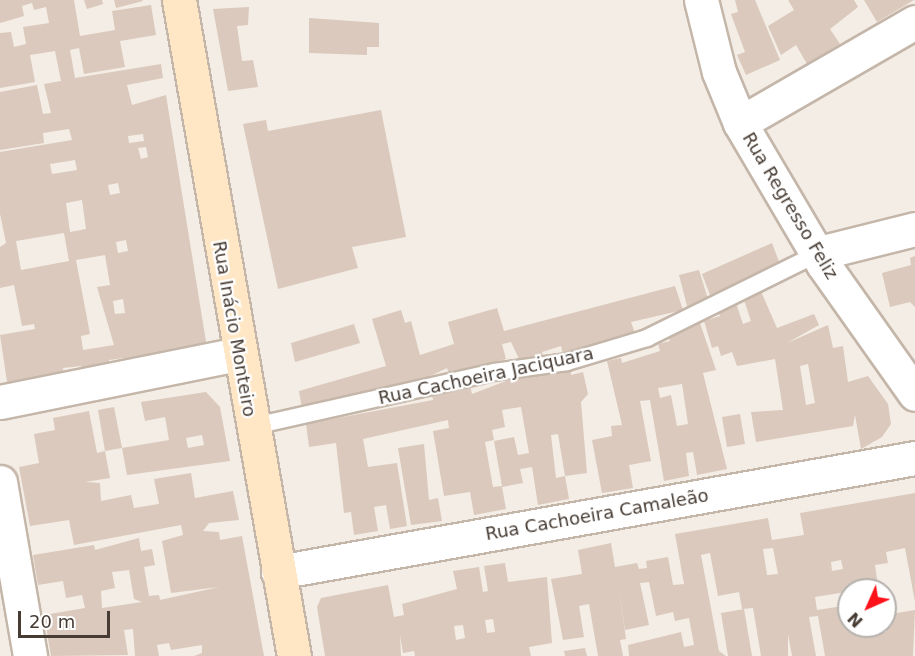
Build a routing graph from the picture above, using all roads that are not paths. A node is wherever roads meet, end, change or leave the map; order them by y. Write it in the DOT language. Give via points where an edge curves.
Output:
graph roads {
  1 [pos="179,0"];
  2 [pos="701,0"];
  3 [pos="915,22"];
  4 [pos="740,123"];
  5 [pos="915,229"];
  6 [pos="819,253"];
  7 [pos="237,354"];
  8 [pos="915,394"];
  9 [pos="0,402"];
  10 [pos="250,427"];
  11 [pos="915,458"];
  12 [pos="0,482"];
  13 [pos="278,572"];
  14 [pos="30,656"];
  15 [pos="294,656"];
  1 -- 7 [label="street, Rua Inácio Monteiro"];
  2 -- 4 [label="street, Rua Regresso Feliz" via="718,72"];
  3 -- 4 [label="street"];
  4 -- 6 [label="street, Rua Regresso Feliz"];
  5 -- 6 [label="street, Rua Cachoeira Jaciquara"];
  6 -- 8 [label="street, Rua Regresso Feliz"];
  6 -- 10 [label="lane, Rua Cachoeira Jaciquara" via="646,338 567,362 494,372"];
  7 -- 9 [label="street"];
  7 -- 10 [label="street, Rua Inácio Monteiro"];
  10 -- 13 [label="street, Rua Inácio Monteiro"];
  11 -- 13 [label="street, Rua Cachoeira Camaleão"];
  12 -- 14 [label="street"];
  13 -- 15 [label="street, Rua Inácio Monteiro"];
}
